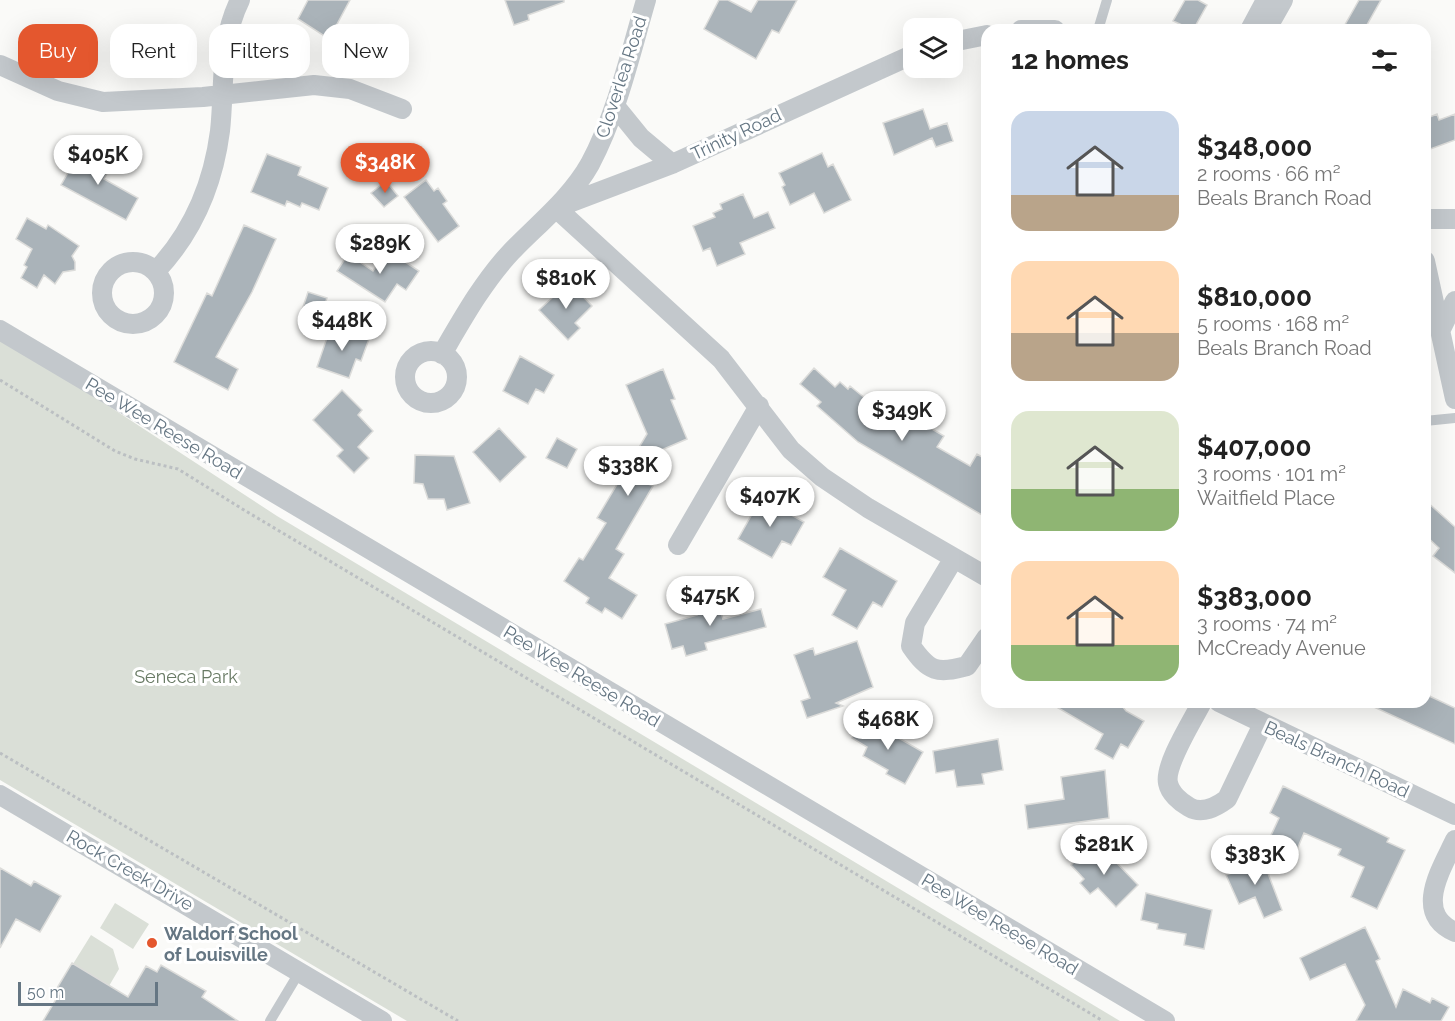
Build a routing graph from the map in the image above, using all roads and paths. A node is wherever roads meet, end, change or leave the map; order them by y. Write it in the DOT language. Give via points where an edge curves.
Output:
graph roads {
  1 [pos="240,0"];
  2 [pos="646,0"];
  3 [pos="1107,0"];
  4 [pos="1266,0"];
  5 [pos="1283,0"];
  6 [pos="1100,24"];
  7 [pos="1253,24"];
  8 [pos="1269,24"];
  9 [pos="981,36"];
  10 [pos="963,40"];
  11 [pos="903,59"];
  12 [pos="0,65"];
  13 [pos="222,93"];
  14 [pos="615,106"];
  15 [pos="402,109"];
  16 [pos="672,164"];
  17 [pos="556,208"];
  18 [pos="1431,219"];
  19 [pos="1455,219"];
  20 [pos="156,272"];
  21 [pos="1455,301"];
  22 [pos="1431,310"];
  23 [pos="1433,326"];
  24 [pos="0,330"];
  25 [pos="442,354"];
  26 [pos="0,380"];
  27 [pos="1455,399"];
  28 [pos="759,406"];
  29 [pos="1455,418"];
  30 [pos="1431,420"];
  31 [pos="678,545"];
  32 [pos="954,558"];
  33 [pos="981,574"];
  34 [pos="981,646"];
  35 [pos="1199,708"];
  36 [pos="1235,708"];
  37 [pos="1263,724"];
  38 [pos="0,753"];
  39 [pos="0,795"];
  40 [pos="1455,815"];
  41 [pos="1455,840"];
  42 [pos="1455,932"];
  43 [pos="300,971"];
  44 [pos="270,1021"];
  45 [pos="382,1021"];
  46 [pos="458,1021"];
  47 [pos="1103,1021"];
  48 [pos="1165,1021"];
  1 -- 13 [label="street" via="227,39"];
  2 -- 14 [label="street, Cloverlea Road"];
  3 -- 6 [label="lane"];
  4 -- 7 [label="street"];
  5 -- 8 [label="street"];
  9 -- 10 [label="street"];
  11 -- 16 [label="street, Trinity Road"];
  12 -- 13 [label="street" via="58,91 103,102"];
  13 -- 15 [label="street" via="335,86"];
  13 -- 20 [label="street" via="220,131 211,176 176,250"];
  14 -- 16 [label="street" via="641,138"];
  14 -- 17 [label="street, Cloverlea Road" via="589,165"];
  16 -- 17 [label="street, Trinity Road"];
  17 -- 25 [label="street, Cloverlea Road" via="510,253 480,290"];
  17 -- 28 [label="street" via="701,339"];
  18 -- 19 [label="street"];
  21 -- 23 [label="street"];
  22 -- 23 [label="street"];
  23 -- 27 [label="street"];
  24 -- 48 [label="street, Pee Wee Reese Road"];
  26 -- 47 [label="path" via="116,451 178,469"];
  28 -- 31 [label="street"];
  28 -- 32 [label="street" via="791,450 822,477"];
  29 -- 30 [label="lane"];
  32 -- 33 [label="street"];
  32 -- 34 [label="street" via="915,622 911,646 924,664 944,672 968,666"];
  35 -- 37 [label="street" via="1168,773 1171,790 1180,802 1193,809 1217,807 1227,799"];
  36 -- 37 [label="street, Beals Branch Road"];
  37 -- 40 [label="street, Beals Branch Road"];
  38 -- 46 [label="path"];
  39 -- 43 [label="street, Rock Creek Drive"];
  41 -- 42 [label="street" via="1431,901 1440,922"];
  43 -- 44 [label="lane"];
  43 -- 45 [label="street, Rock Creek Drive"];
}
